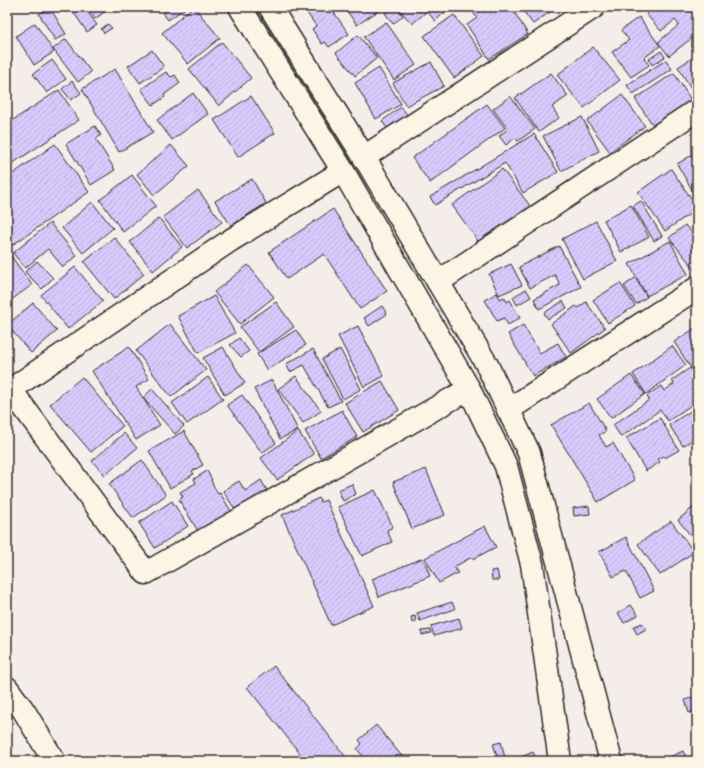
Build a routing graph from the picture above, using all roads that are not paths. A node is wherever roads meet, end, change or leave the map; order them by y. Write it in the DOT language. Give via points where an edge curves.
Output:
graph roads {
  1 [pos="240,7"];
  2 [pos="270,7"];
  3 [pos="594,7"];
  4 [pos="697,110"];
  5 [pos="364,157"];
  6 [pos="343,172"];
  7 [pos="438,282"];
  8 [pos="697,288"];
  9 [pos="469,389"];
  10 [pos="9,391"];
  11 [pos="508,410"];
  12 [pos="7,688"];
  13 [pos="54,761"];
  14 [pos="560,761"];
  15 [pos="611,761"];
  1 -- 6 [label="street"];
  2 -- 5 [label="street"];
  3 -- 5 [label="street"];
  4 -- 7 [label="street"];
  5 -- 7 [label="street"];
  6 -- 9 [label="street"];
  6 -- 10 [label="street" via="231,240"];
  7 -- 11 [label="street" via="486,363"];
  8 -- 11 [label="street"];
  9 -- 10 [label="street" via="146,573"];
  9 -- 14 [label="street" via="506,466 532,564"];
  11 -- 15 [label="street" via="529,453"];
  12 -- 13 [label="street"];
}
